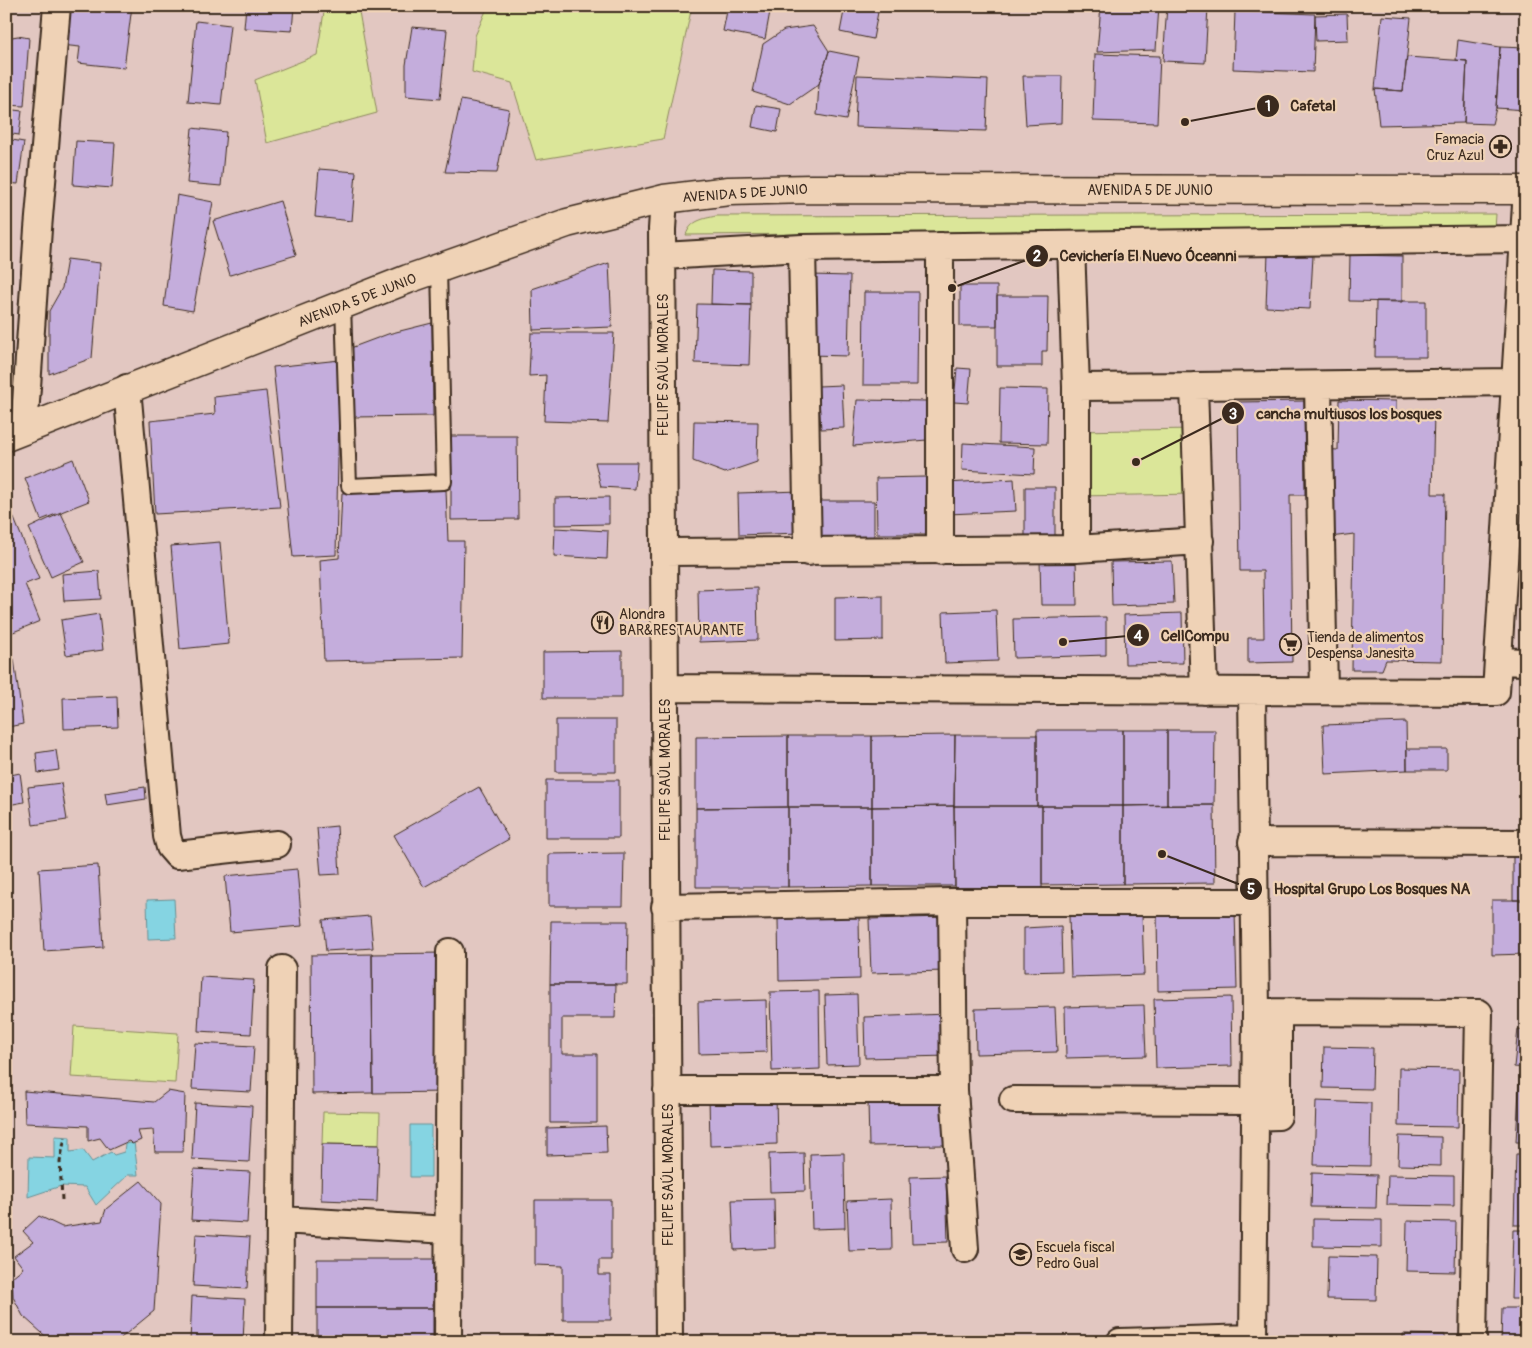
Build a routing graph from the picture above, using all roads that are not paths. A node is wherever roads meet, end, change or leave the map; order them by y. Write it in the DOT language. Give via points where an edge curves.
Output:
graph roads {
  1 [pos="57,6"];
  2 [pos="1526,190"];
  3 [pos="664,199"];
  4 [pos="1526,204"];
  5 [pos="1524,239"];
  6 [pos="1071,245"];
  7 [pos="940,246"];
  8 [pos="802,248"];
  9 [pos="663,256"];
  10 [pos="439,268"];
  11 [pos="343,305"];
  12 [pos="1514,382"];
  13 [pos="1318,385"];
  14 [pos="1194,386"];
  15 [pos="1076,387"];
  16 [pos="127,388"];
  17 [pos="15,433"];
  18 [pos="1200,541"];
  19 [pos="1076,549"];
  20 [pos="940,551"];
  21 [pos="664,552"];
  22 [pos="808,552"];
  23 [pos="1499,662"];
  24 [pos="1526,662"];
  25 [pos="666,688"];
  26 [pos="1204,691"];
  27 [pos="1252,691"];
  28 [pos="1324,692"];
  29 [pos="1252,842"];
  30 [pos="1526,843"];
  31 [pos="277,844"];
  32 [pos="952,902"];
  33 [pos="1253,902"];
  34 [pos="665,907"];
  35 [pos="450,952"];
  36 [pos="282,969"];
  37 [pos="1267,1012"];
  38 [pos="668,1090"];
  39 [pos="954,1090"];
  40 [pos="1014,1100"];
  41 [pos="1254,1109"];
  42 [pos="281,1220"];
  43 [pos="448,1230"];
  44 [pos="964,1249"];
  45 [pos="1253,1340"];
  46 [pos="279,1342"];
  47 [pos="448,1342"];
  48 [pos="669,1342"];
  49 [pos="1120,1342"];
  50 [pos="1473,1342"];
  1 -- 17 [label="street" via="38,229"];
  2 -- 3 [label="street, AVENIDA 5 DE JUNIO" via="811,189 729,192"];
  3 -- 9 [label="street, FELIPE SAÚL MORALES"];
  3 -- 10 [label="street, AVENIDA 5 DE JUNIO" via="567,223"];
  4 -- 5 [label="street"];
  5 -- 6 [label="street"];
  5 -- 12 [label="street"];
  6 -- 7 [label="street"];
  6 -- 15 [label="street"];
  7 -- 8 [label="street"];
  7 -- 20 [label="street"];
  8 -- 9 [label="street"];
  8 -- 22 [label="street"];
  9 -- 21 [label="street, FELIPE SAÚL MORALES"];
  10 -- 11 [label="street, AVENIDA 5 DE JUNIO"];
  10 -- 11 [label="lane" via="444,482 349,486"];
  11 -- 16 [label="street, AVENIDA 5 DE JUNIO"];
  12 -- 13 [label="street"];
  12 -- 23 [label="street"];
  13 -- 14 [label="street"];
  13 -- 28 [label="street"];
  14 -- 15 [label="street"];
  14 -- 18 [label="street"];
  15 -- 19 [label="street"];
  16 -- 17 [label="street, AVENIDA 5 DE JUNIO"];
  16 -- 31 [label="street" via="170,846 177,855"];
  18 -- 19 [label="street"];
  18 -- 26 [label="street"];
  19 -- 20 [label="street"];
  20 -- 22 [label="street"];
  21 -- 22 [label="street"];
  21 -- 25 [label="street, FELIPE SAÚL MORALES"];
  23 -- 24 [label="street"];
  23 -- 28 [label="street" via="1496,692"];
  25 -- 26 [label="street"];
  25 -- 34 [label="street, FELIPE SAÚL MORALES"];
  26 -- 27 [label="street"];
  27 -- 28 [label="street"];
  27 -- 29 [label="street"];
  29 -- 30 [label="street"];
  29 -- 33 [label="street"];
  32 -- 33 [label="street"];
  32 -- 34 [label="street"];
  32 -- 39 [label="street"];
  33 -- 37 [label="street"];
  34 -- 38 [label="street, FELIPE SAÚL MORALES"];
  35 -- 43 [label="street"];
  36 -- 42 [label="street"];
  37 -- 41 [label="street"];
  37 -- 50 [label="street" via="1479,1013"];
  38 -- 39 [label="street"];
  38 -- 48 [label="street, FELIPE SAÚL MORALES"];
  39 -- 44 [label="street"];
  40 -- 41 [label="street"];
  41 -- 45 [label="street"];
  42 -- 43 [label="street"];
  42 -- 46 [label="street"];
  43 -- 47 [label="street"];
  45 -- 49 [label="street"];
}
